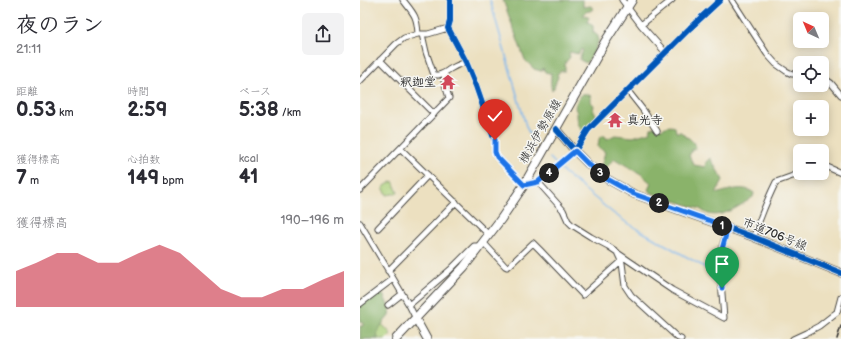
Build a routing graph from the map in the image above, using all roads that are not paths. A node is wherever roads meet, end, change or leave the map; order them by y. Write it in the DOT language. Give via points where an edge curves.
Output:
graph roads {
  1 [pos="403,0"];
  2 [pos="450,0"];
  3 [pos="622,0"];
  4 [pos="632,0"];
  5 [pos="672,0"];
  6 [pos="720,0"];
  7 [pos="732,0"];
  8 [pos="627,8"];
  9 [pos="640,25"];
  10 [pos="448,28"];
  11 [pos="420,34"];
  12 [pos="666,53"];
  13 [pos="380,60"];
  14 [pos="466,62"];
  15 [pos="445,73"];
  16 [pos="793,74"];
  17 [pos="360,81"];
  18 [pos="829,82"];
  19 [pos="628,90"];
  20 [pos="841,95"];
  21 [pos="434,114"];
  22 [pos="556,129"];
  23 [pos="657,131"];
  24 [pos="401,149"];
  25 [pos="575,151"];
  26 [pos="829,168"];
  27 [pos="841,173"];
  28 [pos="428,175"];
  29 [pos="793,176"];
  30 [pos="538,182"];
  31 [pos="524,185"];
  32 [pos="360,190"];
  33 [pos="456,202"];
  34 [pos="360,223"];
  35 [pos="728,227"];
  36 [pos="378,228"];
  37 [pos="489,234"];
  38 [pos="753,237"];
  39 [pos="482,245"];
  40 [pos="617,252"];
  41 [pos="622,260"];
  42 [pos="388,271"];
  43 [pos="841,273"];
  44 [pos="393,279"];
  45 [pos="402,294"];
  46 [pos="841,297"];
  47 [pos="360,304"];
  48 [pos="388,305"];
  49 [pos="409,305"];
  50 [pos="839,312"];
  51 [pos="416,319"];
  52 [pos="396,339"];
  53 [pos="427,339"];
  54 [pos="681,339"];
  55 [pos="793,339"];
  1 -- 11 [label="street" via="418,22"];
  2 -- 10 [label="street"];
  3 -- 8 [label="street"];
  4 -- 8 [label="main road, 横浜伊勢原線"];
  5 -- 9 [label="street"];
  6 -- 12 [label="street"];
  7 -- 16 [label="street" via="767,54 776,64"];
  8 -- 9 [label="street"];
  8 -- 22 [label="main road, 横浜伊勢原線"];
  9 -- 12 [label="street"];
  10 -- 11 [label="street"];
  10 -- 14 [label="street"];
  11 -- 13 [label="street" via="404,38"];
  11 -- 15 [label="street" via="434,75"];
  12 -- 19 [label="street"];
  13 -- 17 [label="street"];
  13 -- 21 [label="street"];
  14 -- 15 [label="street"];
  14 -- 31 [label="street" via="495,140 497,157"];
  15 -- 21 [label="street" via="444,81 449,98"];
  18 -- 20 [label="street"];
  19 -- 23 [label="street"];
  19 -- 25 [label="street" via="588,130"];
  21 -- 24 [label="street"];
  22 -- 25 [label="street, 市道706号線"];
  22 -- 31 [label="main road, 横浜伊勢原線"];
  24 -- 28 [label="street"];
  24 -- 32 [label="street"];
  25 -- 30 [label="street"];
  25 -- 35 [label="street, 市道706号線" via="607,179 634,194"];
  26 -- 27 [label="street"];
  28 -- 33 [label="street"];
  28 -- 36 [label="street"];
  29 -- 38 [label="street" via="776,182"];
  30 -- 31 [label="street"];
  30 -- 40 [label="street" via="563,210 572,225"];
  31 -- 37 [label="main road, 横浜伊勢原線"];
  33 -- 37 [label="street"];
  33 -- 42 [label="street"];
  34 -- 42 [label="street"];
  35 -- 38 [label="street, 市道706号線"];
  35 -- 40 [label="street" via="720,257 724,318 672,290"];
  37 -- 39 [label="main road, 横浜伊勢原線"];
  38 -- 43 [label="street, 市道706号線"];
  39 -- 41 [label="street" via="507,267 533,243 583,295"];
  39 -- 49 [label="street" via="474,246"];
  39 -- 51 [label="main road, 横浜伊勢原線"];
  40 -- 41 [label="street"];
  41 -- 54 [label="street" via="625,286 631,295"];
  42 -- 44 [label="street"];
  44 -- 45 [label="street"];
  44 -- 47 [label="street"];
  45 -- 48 [label="street"];
  45 -- 49 [label="street"];
  46 -- 50 [label="street"];
  49 -- 51 [label="street"];
  50 -- 55 [label="street"];
  51 -- 52 [label="main road, 横浜伊勢原線"];
  51 -- 53 [label="street"];
}
